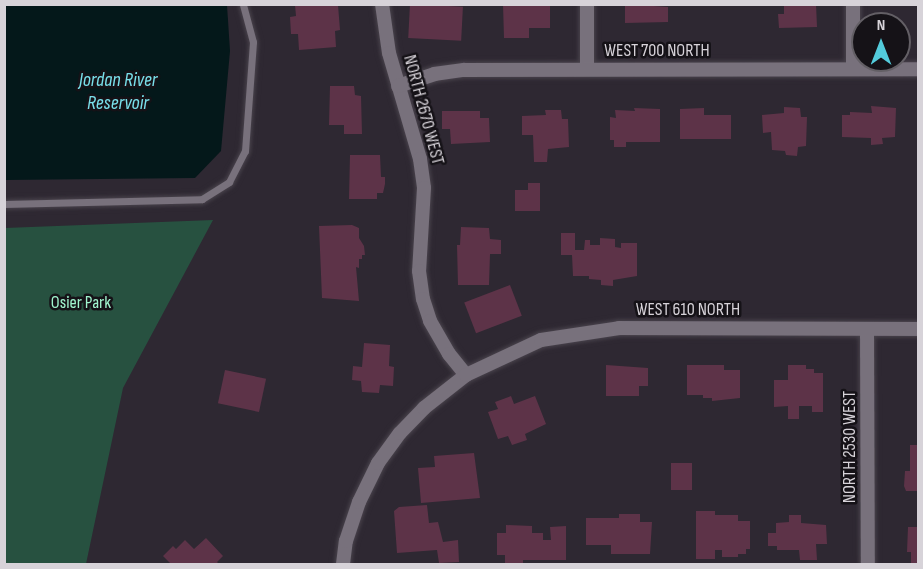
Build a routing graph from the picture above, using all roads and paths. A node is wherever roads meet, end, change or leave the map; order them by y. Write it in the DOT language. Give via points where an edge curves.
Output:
graph roads {
  1 [pos="243,4"];
  2 [pos="382,4"];
  3 [pos="587,4"];
  4 [pos="587,69"];
  5 [pos="851,69"];
  6 [pos="398,86"];
  7 [pos="4,204"];
  8 [pos="867,329"];
  9 [pos="918,329"];
  10 [pos="466,375"];
  11 [pos="343,564"];
  12 [pos="868,564"];
  1 -- 7 [label="lane" via="253,42 245,151 230,182 202,199"];
  2 -- 6 [label="street, NORTH 2670 WEST"];
  3 -- 4 [label="street"];
  4 -- 5 [label="street, WEST 700 NORTH"];
  4 -- 6 [label="street, WEST 700 NORTH" via="464,70 434,74"];
  6 -- 10 [label="street, NORTH 2670 WEST" via="420,159 423,188 419,271 423,299 444,346"];
  8 -- 9 [label="street, WEST 610 NORTH"];
  8 -- 10 [label="street, WEST 610 NORTH" via="619,328 541,340"];
  8 -- 12 [label="street, NORTH 2530 WEST"];
  10 -- 11 [label="street" via="424,408 378,463 359,502"];
}
